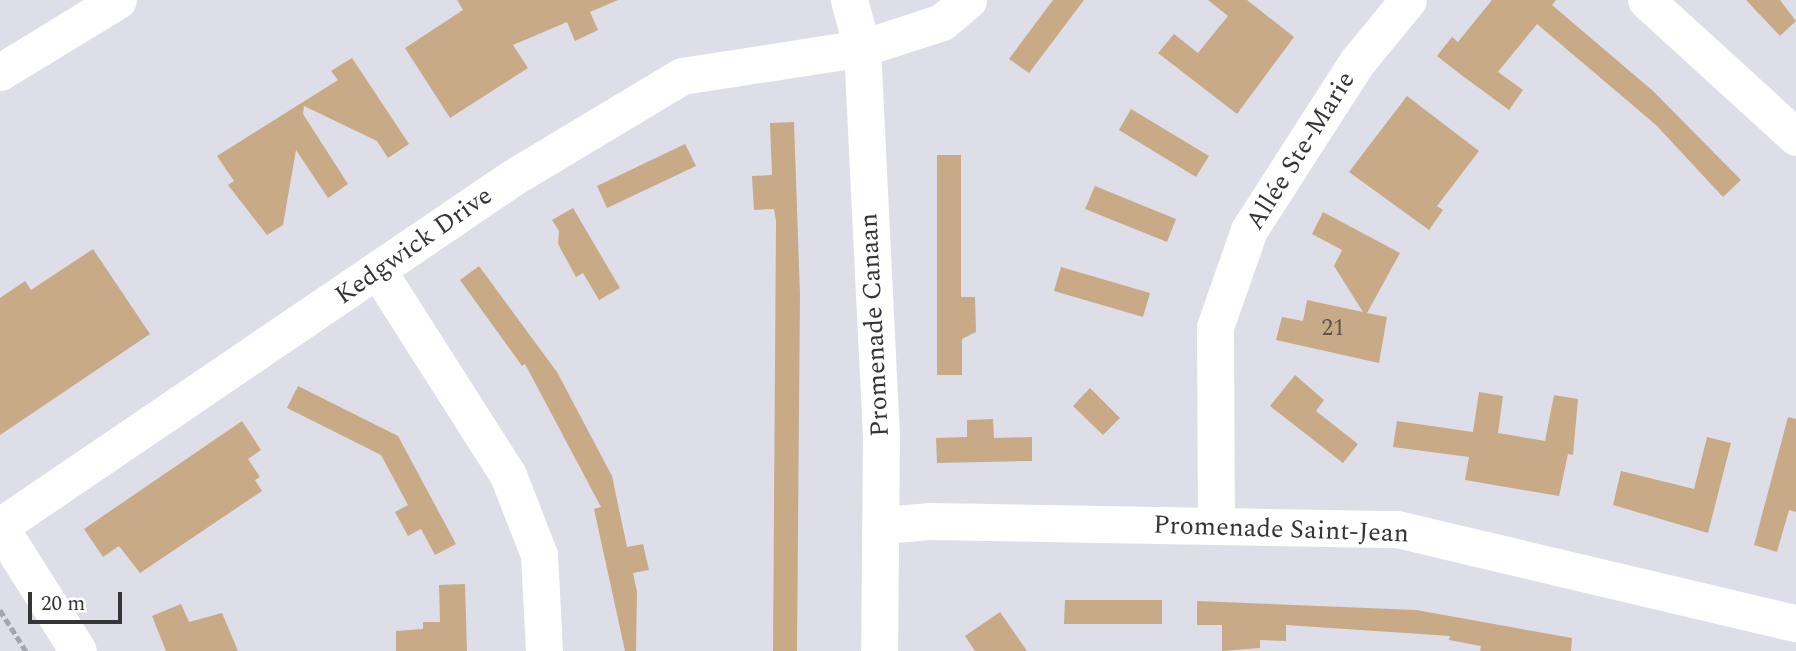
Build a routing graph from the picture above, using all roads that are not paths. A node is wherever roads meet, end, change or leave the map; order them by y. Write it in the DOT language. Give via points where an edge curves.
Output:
graph roads {
  1 [pos="118,0"];
  2 [pos="849,0"];
  3 [pos="968,0"];
  4 [pos="1408,0"];
  5 [pos="1646,0"];
  6 [pos="862,48"];
  7 [pos="0,72"];
  8 [pos="1796,137"];
  9 [pos="378,271"];
  10 [pos="883,525"];
  11 [pos="0,526"];
  12 [pos="1216,526"];
  13 [pos="1796,623"];
  14 [pos="78,651"];
  15 [pos="544,651"];
  16 [pos="879,651"];
  1 -- 7 [label="street"];
  2 -- 6 [label="street, Promenade Canaan"];
  3 -- 6 [label="street, Kedgwick Drive" via="942,22"];
  4 -- 12 [label="street, Allée Ste-Marie" via="1357,62 1249,230 1215,327"];
  5 -- 8 [label="street"];
  6 -- 9 [label="street, Kedgwick Drive" via="682,76 512,178"];
  6 -- 10 [label="street, Promenade Canaan"];
  9 -- 11 [label="street, Kedgwick Drive"];
  9 -- 15 [label="street" via="508,475 539,555"];
  10 -- 12 [label="street, Promenade Saint-Jean" via="930,521"];
  10 -- 16 [label="street, Promenade Canaan"];
  11 -- 14 [label="street"];
  12 -- 13 [label="street, Promenade Saint-Jean" via="1397,529"];
}
